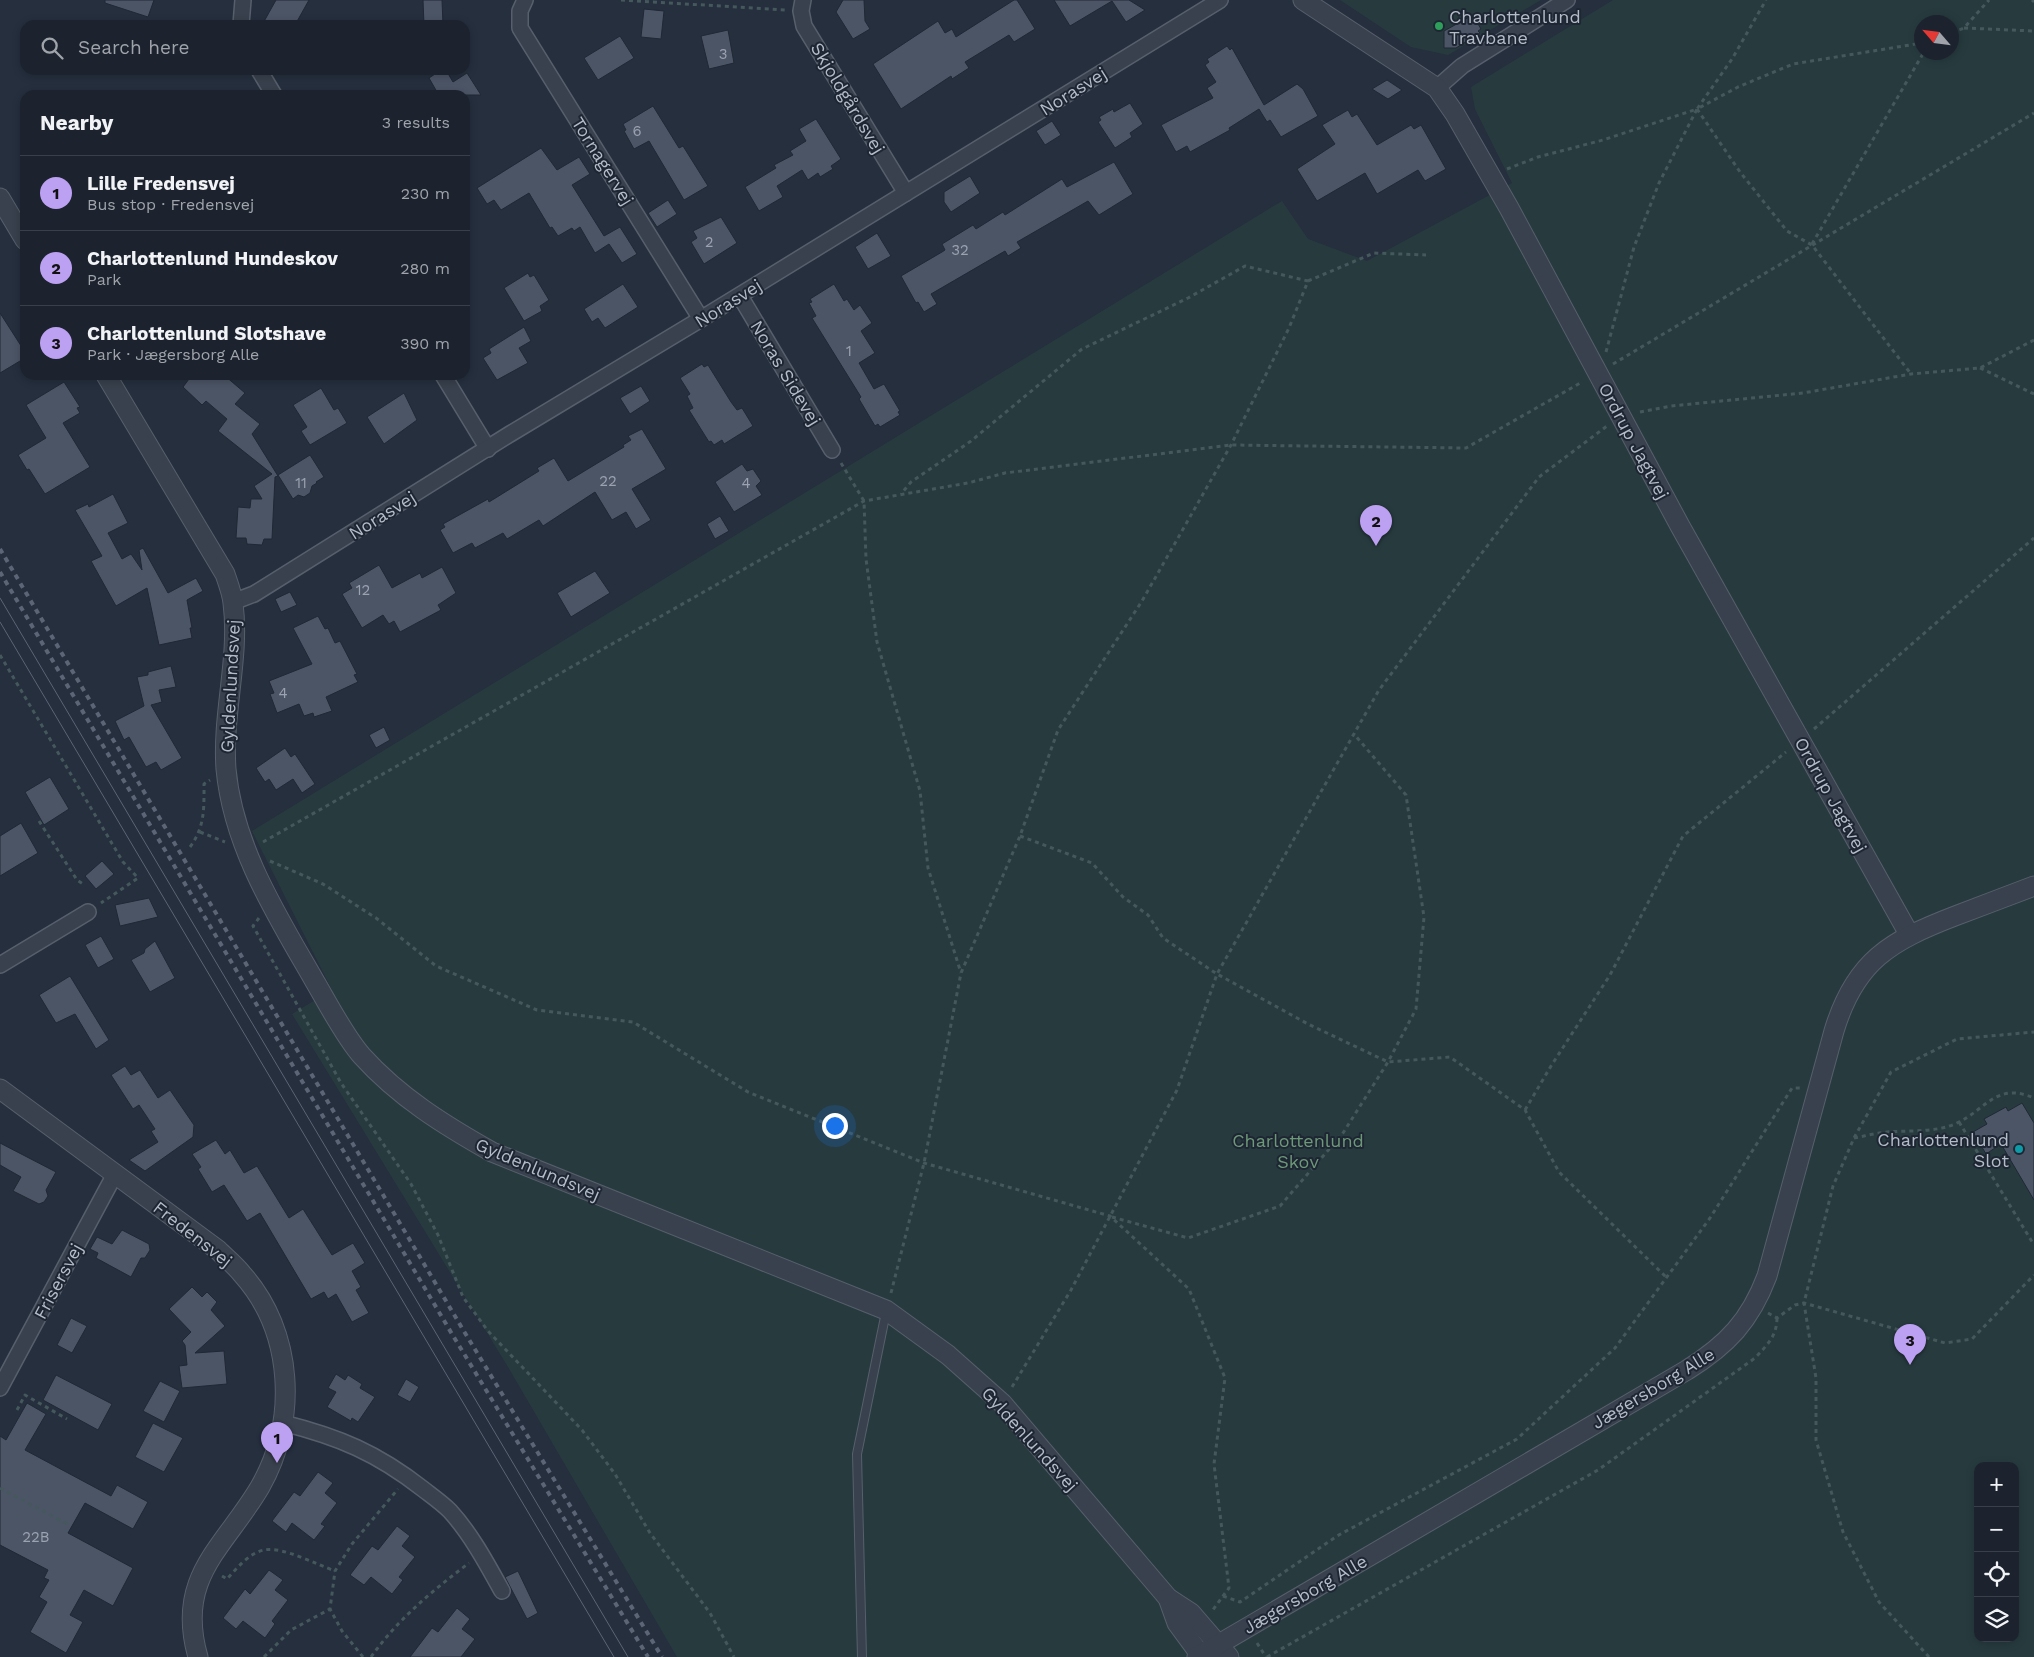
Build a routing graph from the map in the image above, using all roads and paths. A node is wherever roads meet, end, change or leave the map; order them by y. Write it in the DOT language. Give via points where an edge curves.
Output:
graph roads {
  1 [pos="243,0"];
  2 [pos="525,0"];
  3 [pos="622,0"];
  4 [pos="1220,0"];
  5 [pos="1303,0"];
  6 [pos="1567,0"];
  7 [pos="1766,0"];
  8 [pos="1989,0"];
  9 [pos="802,6"];
  10 [pos="241,20"];
  11 [pos="1964,28"];
  12 [pos="1959,30"];
  13 [pos="2034,31"];
  14 [pos="1914,44"];
  15 [pos="1919,60"];
  16 [pos="262,75"];
  17 [pos="1437,88"];
  18 [pos="271,90"];
  19 [pos="1696,110"];
  20 [pos="2034,113"];
  21 [pos="1490,176"];
  22 [pos="906,193"];
  23 [pos="0,198"];
  24 [pos="20,232"];
  25 [pos="1812,245"];
  26 [pos="1426,255"];
  27 [pos="1308,281"];
  28 [pos="740,296"];
  29 [pos="701,319"];
  30 [pos="2034,340"];
  31 [pos="1980,368"];
  32 [pos="1598,373"];
  33 [pos="1911,374"];
  34 [pos="109,380"];
  35 [pos="446,380"];
  36 [pos="2034,394"];
  37 [pos="1621,416"];
  38 [pos="1231,445"];
  39 [pos="488,449"];
  40 [pos="832,450"];
  41 [pos="901,494"];
  42 [pos="864,501"];
  43 [pos="2034,538"];
  44 [pos="233,602"];
  45 [pos="0,655"];
  46 [pos="1354,734"];
  47 [pos="1800,740"];
  48 [pos="226,769"];
  49 [pos="40,821"];
  50 [pos="1020,836"];
  51 [pos="190,847"];
  52 [pos="247,851"];
  53 [pos="83,884"];
  54 [pos="2034,886"];
  55 [pos="270,903"];
  56 [pos="88,912"];
  57 [pos="1909,934"];
  58 [pos="0,965"];
  59 [pos="961,972"];
  60 [pos="1217,974"];
  61 [pos="2034,1032"];
  62 [pos="1388,1062"];
  63 [pos="0,1088"];
  64 [pos="1819,1088"];
  65 [pos="2034,1098"];
  66 [pos="1525,1110"];
  67 [pos="1959,1122"];
  68 [pos="1854,1138"];
  69 [pos="924,1163"];
  70 [pos="115,1174"];
  71 [pos="1110,1216"];
  72 [pos="2034,1245"];
  73 [pos="2034,1276"];
  74 [pos="1666,1278"];
  75 [pos="1804,1302"];
  76 [pos="886,1310"];
  77 [pos="1766,1312"];
  78 [pos="1777,1318"];
  79 [pos="0,1388"];
  80 [pos="1002,1403"];
  81 [pos="17,1410"];
  82 [pos="67,1419"];
  83 [pos="283,1424"];
  84 [pos="408,1478"];
  85 [pos="0,1488"];
  86 [pos="69,1525"];
  87 [pos="482,1554"];
  88 [pos="205,1564"];
  89 [pos="335,1571"];
  90 [pos="502,1591"];
  91 [pos="1223,1596"];
  92 [pos="1168,1598"];
  93 [pos="330,1609"];
  94 [pos="1197,1621"];
  95 [pos="1223,1651"];
  96 [pos="1200,1656"];
  97 [pos="198,1657"];
  98 [pos="264,1657"];
  99 [pos="363,1657"];
  100 [pos="371,1657"];
  101 [pos="734,1657"];
  102 [pos="862,1657"];
  103 [pos="1267,1657"];
  104 [pos="1929,1657"];
  1 -- 10 [label="street"];
  2 -- 29 [label="street, Tornagervej" via="520,11 520,28"];
  3 -- 9 [label="path"];
  4 -- 22 [label="street, Norasvej"];
  5 -- 17 [label="street, Ordrup Jagtvej"];
  6 -- 17 [label="street" via="1462,66"];
  7 -- 19 [label="path" via="1732,59"];
  8 -- 11 [label="path"];
  9 -- 22 [label="street, Skjoldgårdsvej" via="804,26"];
  11 -- 12 [label="path"];
  11 -- 13 [label="path"];
  14 -- 19 [label="path" via="1793,64"];
  15 -- 25 [label="path"];
  16 -- 18 [label="street"];
  17 -- 21 [label="street, Ordrup Jagtvej"];
  19 -- 21 [label="path" via="1538,157"];
  19 -- 25 [label="path" via="1787,231"];
  19 -- 32 [label="path" via="1659,183 1634,247 1608,348"];
  20 -- 25 [label="path"];
  21 -- 32 [label="street, Ordrup Jagtvej"];
  22 -- 28 [label="street, Norasvej"];
  23 -- 24 [label="street"];
  25 -- 32 [label="path"];
  25 -- 33 [label="path"];
  26 -- 27 [label="path" via="1374,253"];
  27 -- 38 [label="path" via="1289,328"];
  27 -- 41 [label="path" via="1245,266 1188,298 1082,349 971,441 911,482"];
  28 -- 29 [label="street, Norasvej"];
  28 -- 40 [label="street, Noras Sidevej"];
  29 -- 39 [label="street, Norasvej"];
  30 -- 31 [label="path"];
  31 -- 33 [label="path"];
  31 -- 36 [label="path"];
  32 -- 37 [label="street, Ordrup Jagtvej"];
  32 -- 38 [label="path" via="1466,448"];
  33 -- 37 [label="path" via="1803,393 1671,406"];
  34 -- 44 [label="street, Gyldenlundsvej" via="225,574"];
  35 -- 39 [label="street"];
  37 -- 46 [label="path" via="1538,477 1379,690"];
  37 -- 47 [label="street, Ordrup Jagtvej"];
  38 -- 41 [label="path" via="1005,473"];
  38 -- 50 [label="path" via="1142,601 1058,730"];
  39 -- 44 [label="street, Norasvej" via="254,594"];
  40 -- 42 [label="path"];
  41 -- 42 [label="path"];
  42 -- 52 [label="path"];
  42 -- 59 [label="path" via="866,559 877,642 920,791 928,868"];
  43 -- 47 [label="path"];
  44 -- 48 [label="street, Gyldenlundsvej" via="235,629 225,731"];
  45 -- 56 [label="path" via="122,862 138,878"];
  46 -- 60 [label="path"];
  46 -- 62 [label="path" via="1406,795 1424,917 1416,1009"];
  47 -- 57 [label="street, Ordrup Jagtvej"];
  47 -- 66 [label="path" via="1683,836 1610,975"];
  48 -- 51 [label="path" via="204,784 203,821"];
  48 -- 52 [label="street, Gyldenlundsvej" via="232,806"];
  49 -- 53 [label="path" via="77,880"];
  50 -- 59 [label="path"];
  50 -- 60 [label="path" via="1092,863 1123,897 1148,915 1163,938"];
  52 -- 55 [label="street, Gyldenlundsvej"];
  52 -- 69 [label="path" via="323,884 376,918 436,966 537,1010 633,1022 748,1092"];
  54 -- 57 [label="street, Jægersborg Alle"];
  55 -- 76 [label="street, Gyldenlundsvej" via="361,1055 395,1088 440,1123 524,1166"];
  55 -- 101 [label="path" via="253,926 341,1083 412,1184 438,1235 462,1297 488,1332 582,1430 615,1474 650,1533 710,1613"];
  56 -- 58 [label="street"];
  57 -- 64 [label="street, Jægersborg Alle" via="1880,954 1856,981 1839,1014"];
  59 -- 69 [label="path"];
  60 -- 62 [label="path" via="1308,1024"];
  60 -- 71 [label="path" via="1177,1090"];
  61 -- 68 [label="path" via="1957,1039 1891,1072"];
  62 -- 66 [label="path" via="1450,1057"];
  62 -- 71 [label="path" via="1343,1133 1280,1206 1188,1238"];
  63 -- 70 [label="street, Fredensvej"];
  64 -- 74 [label="path" via="1792,1088 1710,1218"];
  64 -- 95 [label="street, Jægersborg Alle" via="1767,1276 1752,1309 1722,1347"];
  65 -- 67 [label="path" via="2000,1094"];
  66 -- 74 [label="path" via="1560,1172"];
  67 -- 68 [label="path" via="1927,1130 1885,1132"];
  67 -- 72 [label="path"];
  68 -- 75 [label="path" via="1833,1186"];
  69 -- 71 [label="path"];
  69 -- 76 [label="path"];
  70 -- 79 [label="street, Frisersvej"];
  70 -- 83 [label="street, Fredensvej" via="218,1250 243,1275 264,1305 280,1346 287,1386"];
  71 -- 80 [label="path" via="1071,1290"];
  71 -- 91 [label="path" via="1189,1289 1225,1378 1214,1464 1230,1588"];
  73 -- 75 [label="path" via="1972,1338 1945,1343"];
  74 -- 91 [label="path" via="1615,1348 1517,1440 1337,1536 1240,1602"];
  75 -- 78 [label="path"];
  75 -- 104 [label="path" via="1816,1378 1816,1440 1842,1532 1879,1602"];
  76 -- 80 [label="street, Gyldenlundsvej" via="948,1355"];
  76 -- 102 [label="lane" via="857,1454"];
  77 -- 78 [label="path"];
  78 -- 103 [label="path" via="1772,1341 1755,1358 1598,1470"];
  80 -- 92 [label="street, Gyldenlundsvej"];
  81 -- 82 [label="path" via="25,1395"];
  83 -- 84 [label="street" via="324,1433 360,1448"];
  83 -- 88 [label="street, Fredensvej" via="275,1457 260,1488"];
  84 -- 87 [label="street" via="450,1510"];
  84 -- 89 [label="path" via="352,1544"];
  85 -- 86 [label="path"];
  87 -- 90 [label="street"];
  87 -- 100 [label="path" via="420,1601"];
  88 -- 89 [label="path" via="227,1579 247,1558 264,1550 281,1551"];
  88 -- 97 [label="street, Fredensvej" via="192,1600 192,1638"];
  89 -- 93 [label="path"];
  91 -- 94 [label="path" via="1211,1614"];
  92 -- 94 [label="street, Gyldenlundsvej" via="1191,1613"];
  92 -- 96 [label="street, Gyldenlundsvej" via="1177,1623"];
  93 -- 98 [label="path" via="291,1630"];
  93 -- 99 [label="path" via="342,1631"];
  94 -- 95 [label="street, Gyldenlundsvej"];
  95 -- 96 [label="street, Jægersborg Alle"];
}
